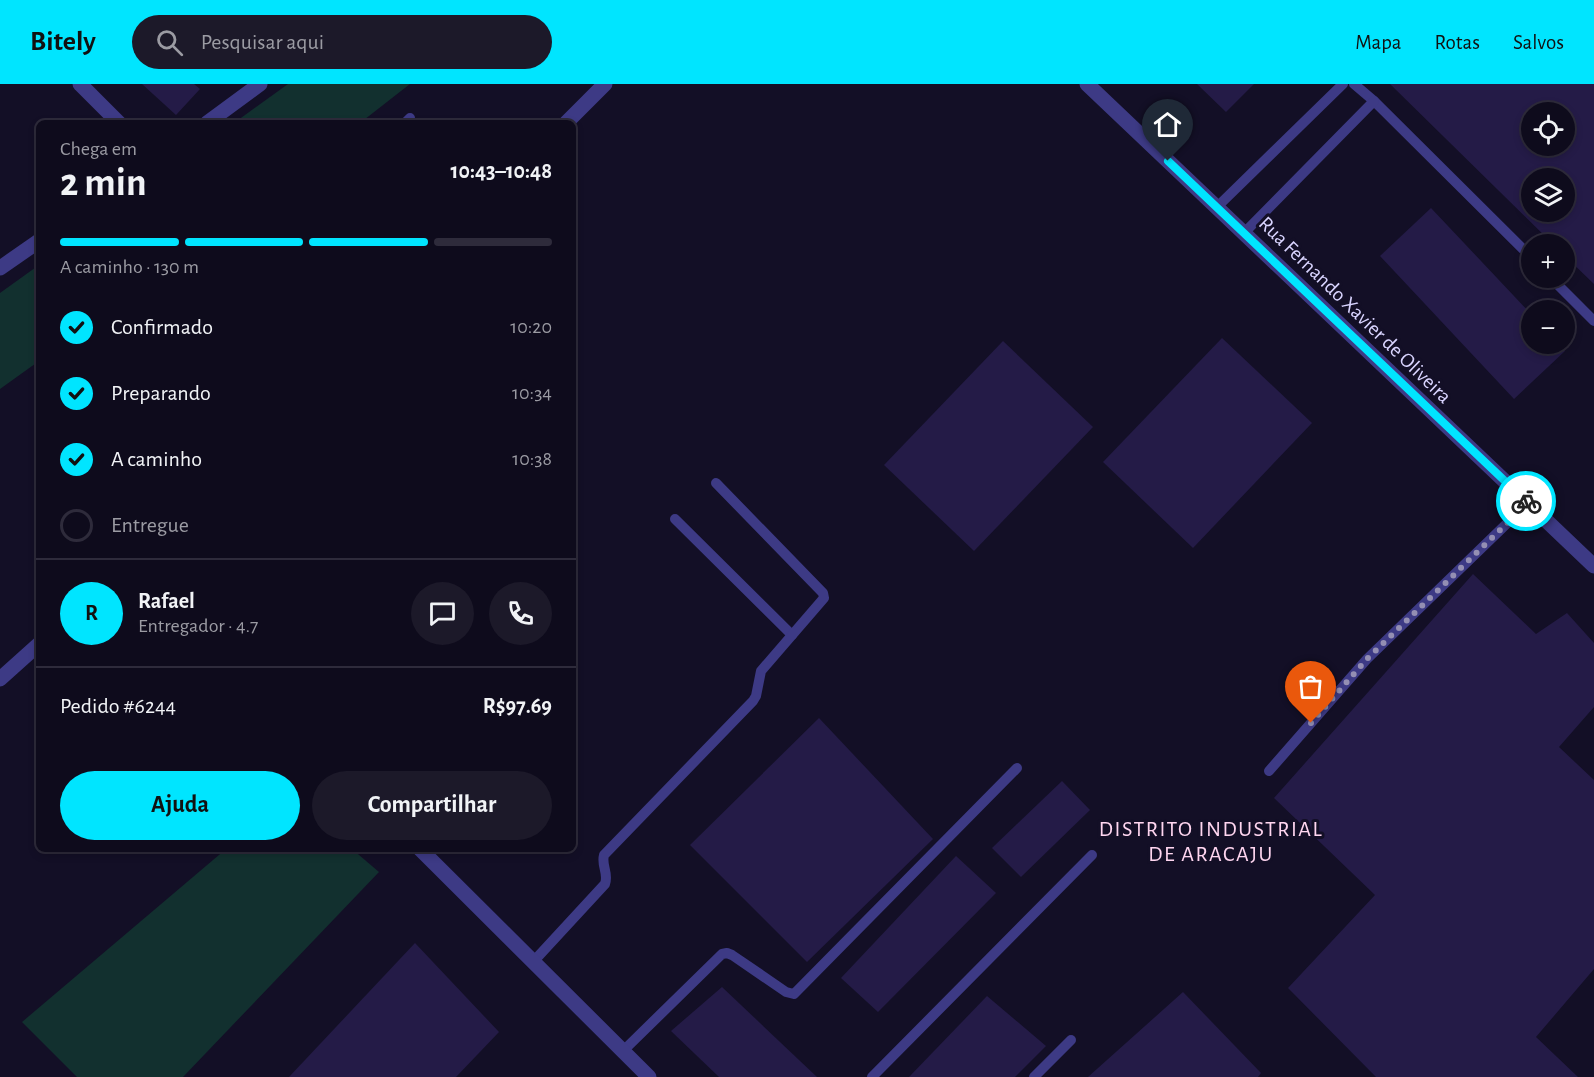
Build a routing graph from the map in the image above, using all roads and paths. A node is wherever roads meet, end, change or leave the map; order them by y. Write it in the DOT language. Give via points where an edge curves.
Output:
graph roads {
  1 [pos="80,84"];
  2 [pos="260,84"];
  3 [pos="605,84"];
  4 [pos="1087,84"];
  5 [pos="1343,84"];
  6 [pos="1354,84"];
  7 [pos="1374,101"];
  8 [pos="116,120"];
  9 [pos="211,120"];
  10 [pos="569,120"];
  11 [pos="1216,207"];
  12 [pos="1244,233"];
  13 [pos="36,243"];
  14 [pos="1521,247"];
  15 [pos="0,268"];
  16 [pos="1561,288"];
  17 [pos="1594,321"];
  18 [pos="716,483"];
  19 [pos="1528,503"];
  20 [pos="675,519"];
  21 [pos="1594,566"];
  22 [pos="792,635"];
  23 [pos="36,647"];
  24 [pos="0,679"];
  25 [pos="1017,768"];
  26 [pos="1269,771"];
  27 [pos="423,852"];
  28 [pos="1092,855"];
  29 [pos="533,962"];
  30 [pos="1071,1040"];
  31 [pos="623,1052"];
  32 [pos="649,1077"];
  33 [pos="872,1077"];
  34 [pos="1034,1077"];
  1 -- 8 [label="street"];
  2 -- 9 [label="street"];
  3 -- 10 [label="street"];
  4 -- 11 [label="street, Rua Fernando Xavier de Oliveira"];
  5 -- 11 [label="lane"];
  6 -- 7 [label="lane"];
  7 -- 12 [label="lane"];
  7 -- 14 [label="lane"];
  11 -- 12 [label="street, Rua Fernando Xavier de Oliveira"];
  12 -- 19 [label="street, Rua Fernando Xavier de Oliveira"];
  13 -- 15 [label="street"];
  16 -- 17 [label="lane"];
  18 -- 22 [label="lane" via="824,593 822,601"];
  19 -- 21 [label="street, Rua Fernando Xavier de Oliveira"];
  19 -- 26 [label="lane" via="1367,659"];
  20 -- 22 [label="lane"];
  22 -- 29 [label="lane" via="761,671 753,701 604,855 604,884"];
  23 -- 24 [label="street"];
  25 -- 31 [label="lane" via="794,994 732,955 722,954"];
  27 -- 29 [label="street"];
  28 -- 33 [label="lane"];
  29 -- 31 [label="street"];
  30 -- 34 [label="lane"];
  31 -- 32 [label="street"];
}
